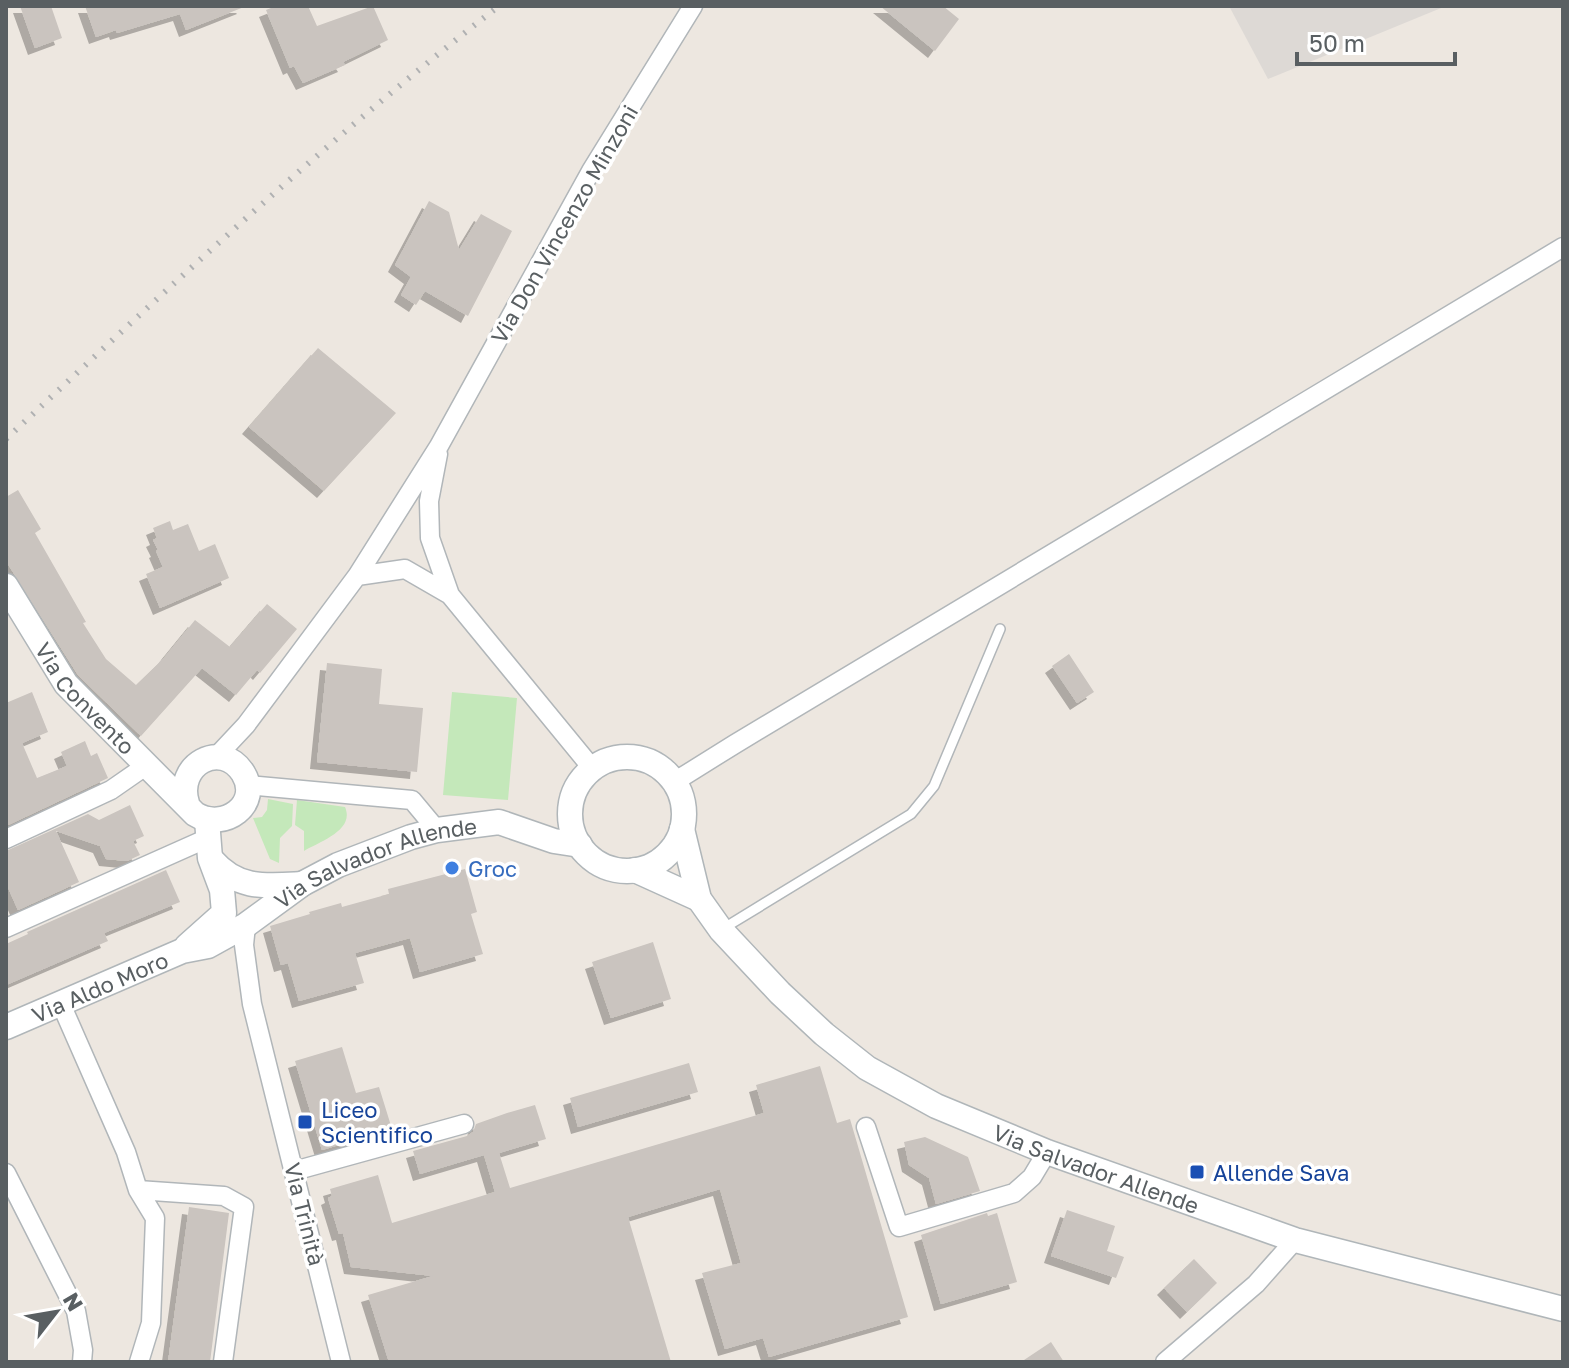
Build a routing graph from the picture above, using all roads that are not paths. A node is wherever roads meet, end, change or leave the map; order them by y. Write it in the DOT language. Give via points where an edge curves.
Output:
graph roads {
  1 [pos="693,6"];
  2 [pos="1563,247"];
  3 [pos="439,446"];
  4 [pos="357,576"];
  5 [pos="450,595"];
  6 [pos="10,602"];
  7 [pos="1000,629"];
  8 [pos="147,765"];
  9 [pos="191,768"];
  10 [pos="592,768"];
  11 [pos="234,770"];
  12 [pos="674,782"];
  13 [pos="187,803"];
  14 [pos="682,829"];
  15 [pos="437,830"];
  16 [pos="6,839"];
  17 [pos="209,839"];
  18 [pos="580,845"];
  19 [pos="635,870"];
  20 [pos="302,884"];
  21 [pos="699,899"];
  22 [pos="246,925"];
  23 [pos="6,928"];
  24 [pos="721,930"];
  25 [pos="182,951"];
  26 [pos="61,1004"];
  27 [pos="9,1028"];
  28 [pos="464,1124"];
  29 [pos="866,1127"];
  30 [pos="1047,1152"];
  31 [pos="294,1171"];
  32 [pos="6,1173"];
  33 [pos="138,1190"];
  34 [pos="1295,1240"];
  35 [pos="1563,1309"];
  36 [pos="82,1362"];
  37 [pos="139,1362"];
  38 [pos="223,1362"];
  39 [pos="341,1362"];
  40 [pos="1165,1362"];
  1 -- 3 [label="street, Via Don Vincenzo Minzoni" via="591,171"];
  2 -- 12 [label="street"];
  3 -- 4 [label="street, Via Don Vincenzo Minzoni"];
  3 -- 5 [label="street, Via Don Vincenzo Minzoni" via="429,501 430,538"];
  4 -- 5 [label="street" via="405,569"];
  4 -- 11 [label="street, Via Don Vincenzo Minzoni" via="246,725"];
  5 -- 10 [label="street"];
  6 -- 8 [label="street, Via Convento" via="66,684"];
  7 -- 24 [label="lane" via="934,786 911,814"];
  8 -- 9 [label="street, Via Convento"];
  8 -- 13 [label="street, Via Convento"];
  8 -- 16 [label="street" via="111,790"];
  9 -- 11 [label="street, Via Convento" via="207,758"];
  9 -- 13 [label="street" via="185,781"];
  10 -- 12 [label="street" via="627,757 645,760"];
  10 -- 18 [label="street" via="573,796 570,813"];
  11 -- 15 [label="street" via="412,800"];
  11 -- 17 [label="street" via="243,805 218,821"];
  12 -- 14 [label="street" via="684,813"];
  13 -- 17 [label="street, Via Convento"];
  14 -- 19 [label="street" via="665,856"];
  14 -- 21 [label="street, Via Salvador Allende"];
  15 -- 18 [label="street, Via Salvador Allende" via="499,822"];
  15 -- 20 [label="street, Via Salvador Allende" via="338,865"];
  17 -- 20 [label="street, Via Convento" via="220,870 263,887"];
  17 -- 23 [label="street"];
  17 -- 25 [label="street" via="224,913"];
  18 -- 19 [label="street" via="604,866"];
  19 -- 21 [label="street"];
  20 -- 22 [label="street, Via Salvador Allende"];
  21 -- 24 [label="street, Via Salvador Allende"];
  22 -- 25 [label="street, Via Salvador Allende" via="208,946"];
  22 -- 31 [label="street, Via Trinità" via="252,1004"];
  24 -- 30 [label="street, Via Salvador Allende" via="780,993 867,1068 936,1106"];
  25 -- 26 [label="street, Via Aldo Moro"];
  26 -- 27 [label="street, Via Aldo Moro"];
  26 -- 33 [label="street"];
  28 -- 31 [label="street"];
  29 -- 30 [label="street" via="899,1227 1014,1193"];
  30 -- 34 [label="street, Via Salvador Allende"];
  31 -- 39 [label="street, Via Trinità"];
  32 -- 36 [label="street" via="76,1311"];
  33 -- 37 [label="street" via="155,1218 151,1323"];
  33 -- 38 [label="street" via="224,1196 244,1207"];
  34 -- 35 [label="street, Via Salvador Allende"];
  34 -- 40 [label="street" via="1256,1284"];
}
